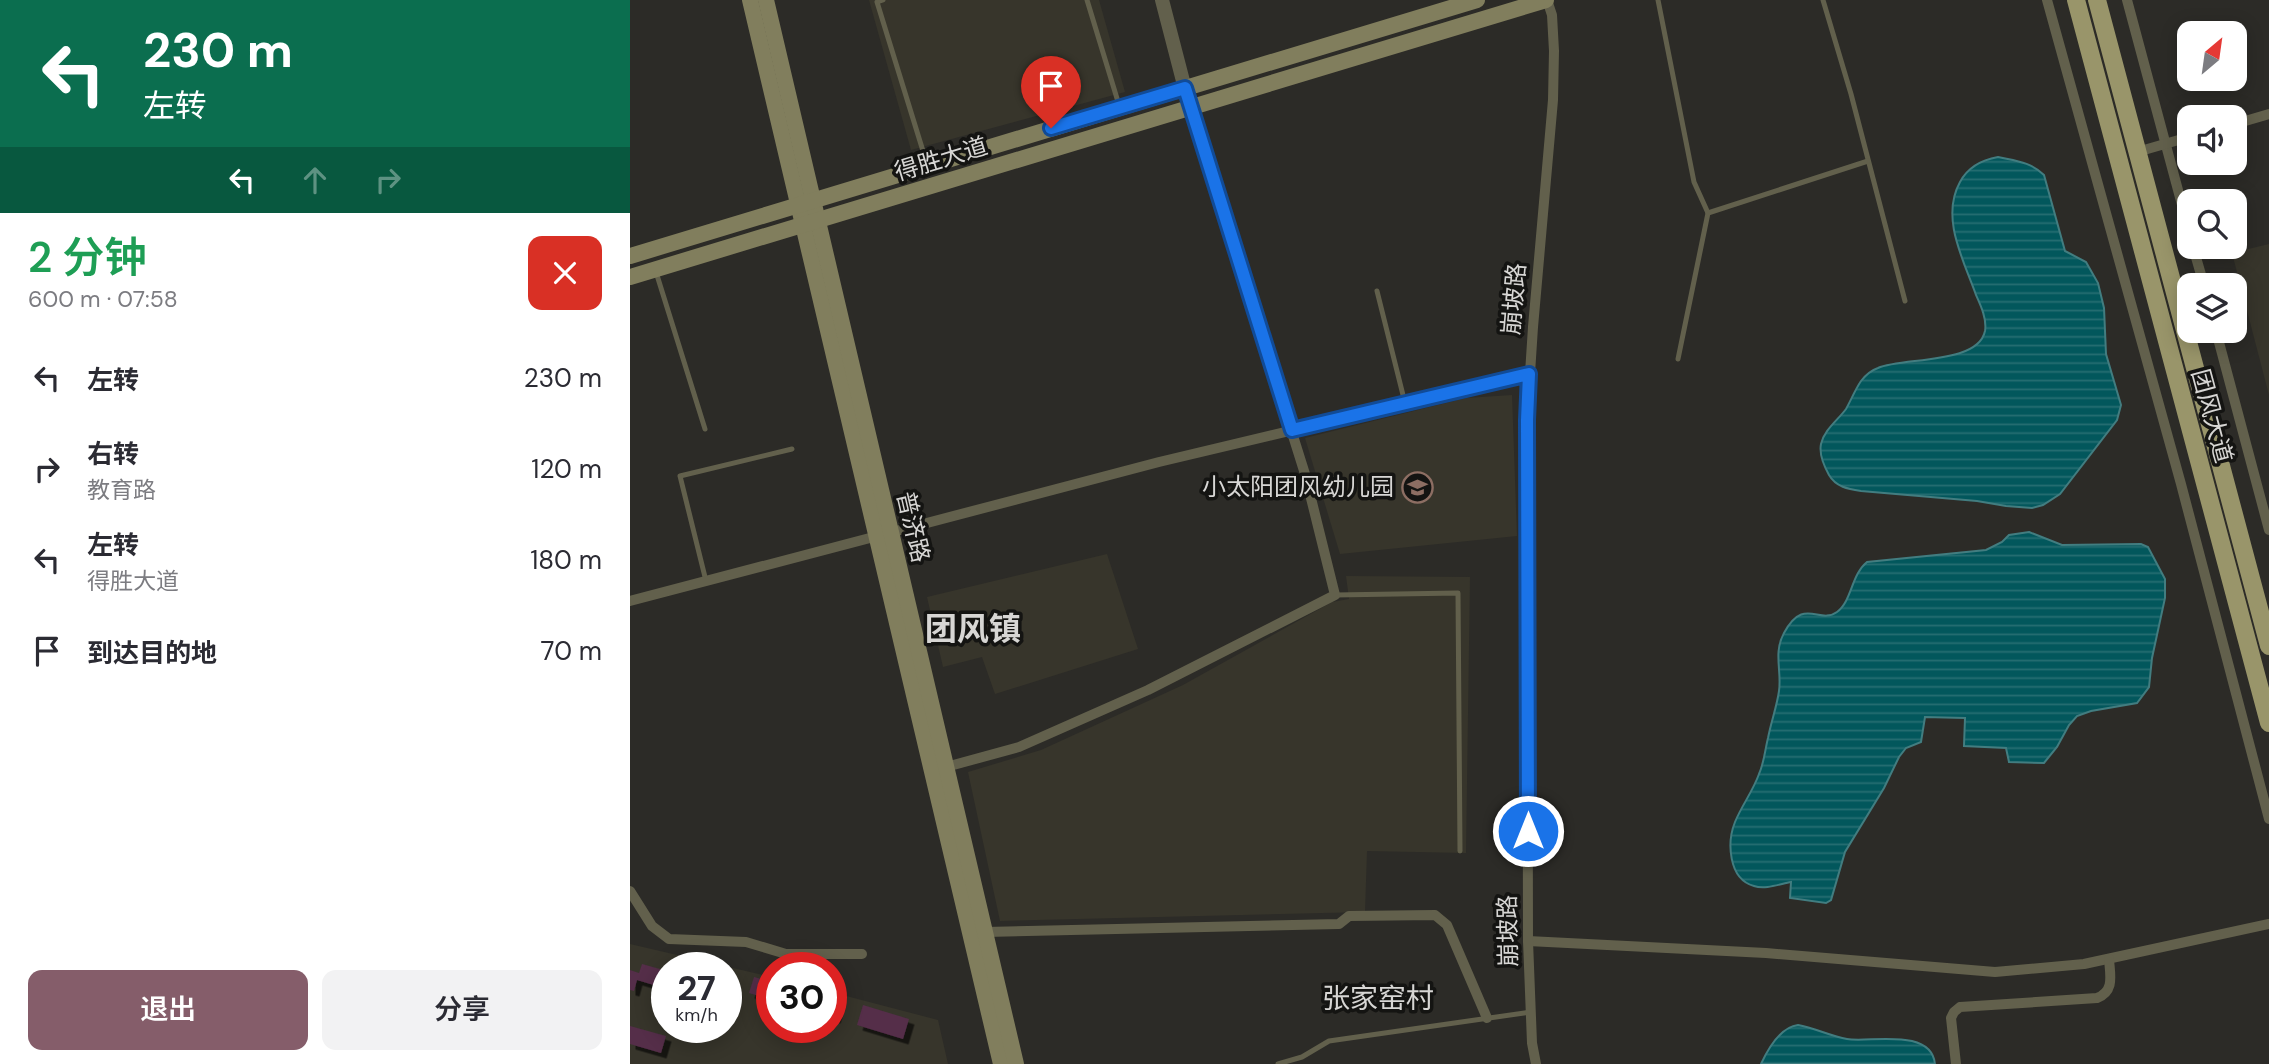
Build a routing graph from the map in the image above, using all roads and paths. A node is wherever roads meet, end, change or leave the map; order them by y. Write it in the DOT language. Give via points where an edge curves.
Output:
graph roads {
  1 [pos="750,0"];
  2 [pos="766,0"];
  3 [pos="883,0"];
  4 [pos="1087,0"];
  5 [pos="1162,0"];
  6 [pos="1477,0"];
  7 [pos="1547,0"];
  8 [pos="1658,0"];
  9 [pos="1823,0"];
  10 [pos="2047,0"];
  11 [pos="2076,0"];
  12 [pos="2096,0"];
  13 [pos="2127,0"];
  14 [pos="1185,88"];
  15 [pos="1120,107"];
  16 [pos="1189,107"];
  17 [pos="2269,114"];
  18 [pos="2247,120"];
  19 [pos="2177,141"];
  20 [pos="2166,144"];
  21 [pos="2137,152"];
  22 [pos="1868,161"];
  23 [pos="928,166"];
  24 [pos="2178,189"];
  25 [pos="806,203"];
  26 [pos="1708,213"];
  27 [pos="810,222"];
  28 [pos="630,256"];
  29 [pos="655,269"];
  30 [pos="630,277"];
  31 [pos="1377,291"];
  32 [pos="1905,301"];
  33 [pos="2219,343"];
  34 [pos="1678,359"];
  35 [pos="1529,374"];
  36 [pos="1405,403"];
  37 [pos="705,429"];
  38 [pos="1292,430"];
  39 [pos="792,449"];
  40 [pos="2268,525"];
  41 [pos="884,534"];
  42 [pos="706,582"];
  43 [pos="1335,595"];
  44 [pos="630,600"];
  45 [pos="2269,646"];
  46 [pos="2269,723"];
  47 [pos="947,767"];
  48 [pos="2269,819"];
  49 [pos="1460,851"];
  50 [pos="630,891"];
  51 [pos="2269,924"];
  52 [pos="985,932"];
  53 [pos="1528,941"];
  54 [pos="862,954"];
  55 [pos="2109,959"];
  56 [pos="1531,1012"];
  57 [pos="1488,1018"];
  58 [pos="1001,1064"];
  59 [pos="1016,1064"];
  60 [pos="1278,1064"];
  61 [pos="1536,1064"];
  62 [pos="1956,1064"];
  1 -- 25 [label="main road, 普济路"];
  2 -- 25 [label="main road, 普济路"];
  3 -- 23 [label="lane" via="877,2"];
  4 -- 15 [label="lane"];
  5 -- 14 [label="street"];
  6 -- 14 [label="main road, 得胜大道"];
  7 -- 16 [label="main road, 得胜大道"];
  7 -- 35 [label="street, 崩坡路" via="1552,16 1554,76"];
  8 -- 26 [label="lane" via="1694,182"];
  9 -- 22 [label="lane"];
  10 -- 48 [label="street"];
  11 -- 46 [label="main road, 团风大道"];
  12 -- 21 [label="main road, 团风大道"];
  13 -- 20 [label="street"];
  14 -- 15 [label="main road, 得胜大道"];
  14 -- 16 [label="street"];
  15 -- 23 [label="main road, 得胜大道"];
  16 -- 27 [label="main road, 得胜大道"];
  16 -- 38 [label="street"];
  17 -- 18 [label="street"];
  19 -- 20 [label="street"];
  20 -- 21 [label="street"];
  20 -- 24 [label="street"];
  21 -- 45 [label="main road, 团风大道"];
  22 -- 26 [label="lane"];
  22 -- 32 [label="lane"];
  23 -- 25 [label="main road, 得胜大道"];
  25 -- 27 [label="main road, 普济路"];
  25 -- 28 [label="main road, 得胜大道"];
  26 -- 34 [label="lane"];
  27 -- 29 [label="main road, 得胜大道"];
  27 -- 41 [label="main road, 普济路"];
  29 -- 30 [label="main road, 得胜大道"];
  29 -- 37 [label="lane"];
  31 -- 36 [label="lane"];
  33 -- 40 [label="street"];
  35 -- 36 [label="street"];
  35 -- 53 [label="street, 崩坡路"];
  36 -- 38 [label="street"];
  38 -- 41 [label="street"];
  38 -- 43 [label="street"];
  39 -- 42 [label="lane" via="680,476"];
  41 -- 42 [label="street"];
  41 -- 47 [label="main road, 普济路"];
  41 -- 58 [label="main road, 普济路"];
  42 -- 44 [label="street"];
  43 -- 47 [label="street" via="1149,690 1019,747"];
  43 -- 49 [label="lane" via="1458,593"];
  47 -- 52 [label="main road, 普济路"];
  50 -- 54 [label="street" via="652,926 669,939 746,942 786,954"];
  51 -- 55 [label="street"];
  52 -- 57 [label="street" via="1339,924 1349,916 1435,915 1447,925"];
  52 -- 59 [label="main road, 普济路"];
  53 -- 55 [label="street" via="1766,953 1995,972"];
  53 -- 56 [label="street, 崩坡路"];
  55 -- 62 [label="street" via="2110,987 2106,995 2097,998 1960,1007 1951,1018"];
  56 -- 57 [label="lane"];
  56 -- 61 [label="street, 崩坡路"];
  57 -- 60 [label="lane" via="1329,1041"];
}
